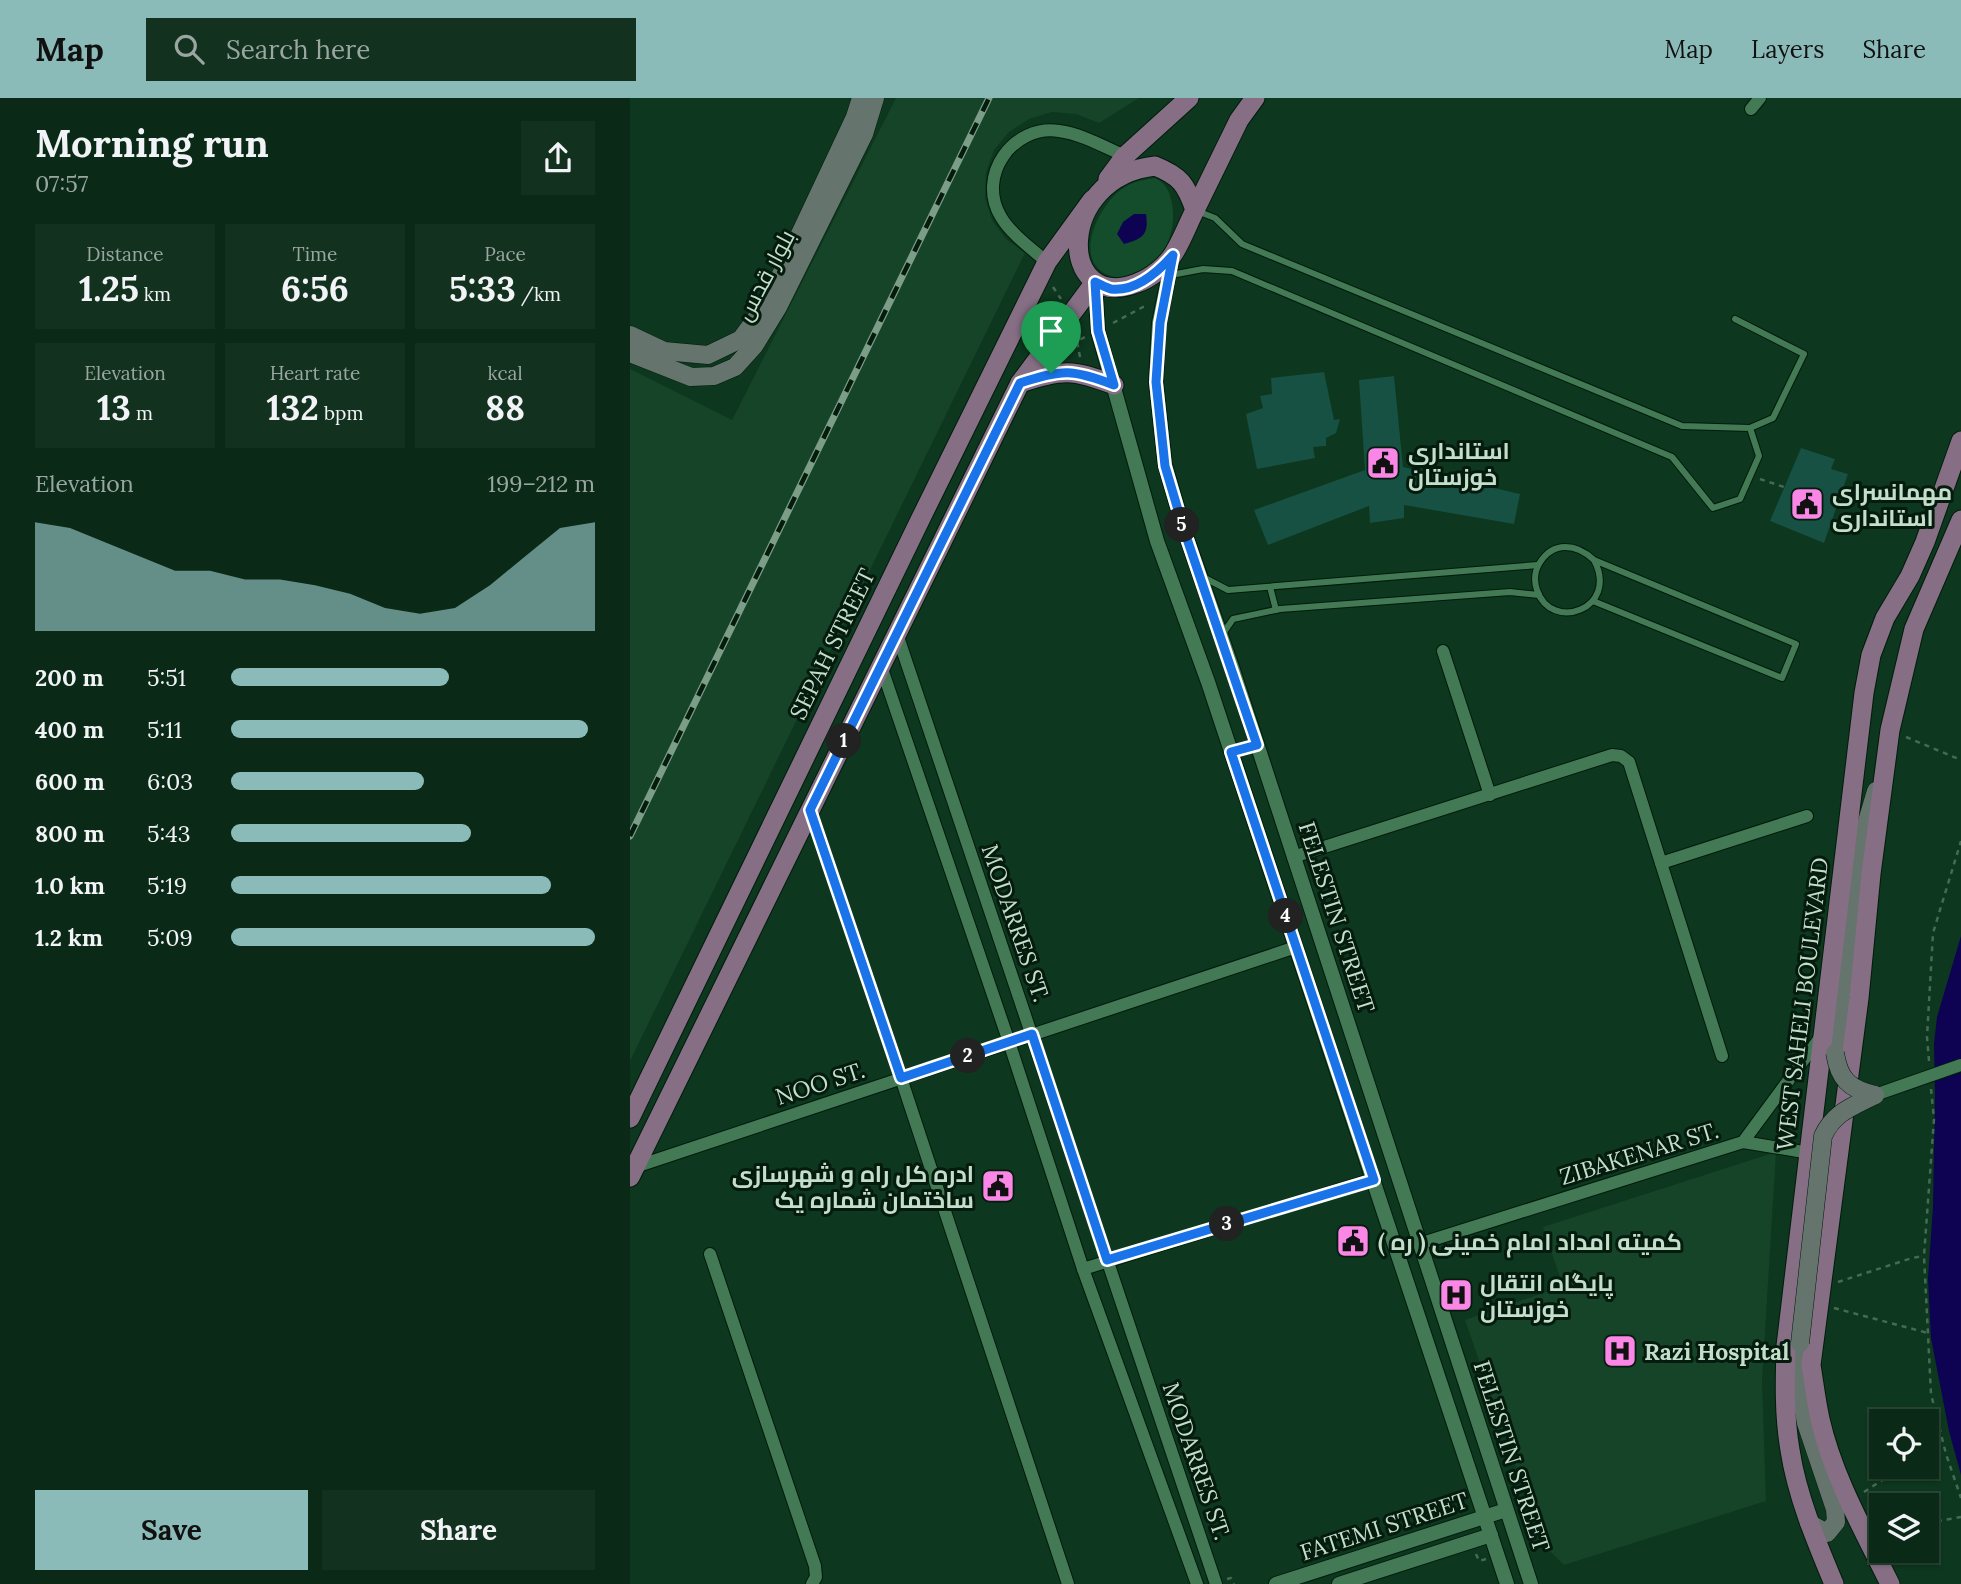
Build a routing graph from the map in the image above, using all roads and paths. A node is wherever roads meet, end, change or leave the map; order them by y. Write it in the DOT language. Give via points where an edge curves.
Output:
graph roads {
  1 [pos="861,98"];
  2 [pos="876,98"];
  3 [pos="1189,98"];
  4 [pos="1255,98"];
  5 [pos="1125,156"];
  6 [pos="1096,195"];
  7 [pos="1195,210"];
  8 [pos="1173,255"];
  9 [pos="1047,262"];
  10 [pos="1169,276"];
  11 [pos="1095,282"];
  12 [pos="1735,318"];
  13 [pos="630,335"];
  14 [pos="630,352"];
  15 [pos="1020,383"];
  16 [pos="1114,385"];
  17 [pos="1751,428"];
  18 [pos="1961,441"];
  19 [pos="1751,475"];
  20 [pos="1784,487"];
  21 [pos="1961,520"];
  22 [pos="1594,559"];
  23 [pos="1538,565"];
  24 [pos="1200,575"];
  25 [pos="1270,587"];
  26 [pos="1539,595"];
  27 [pos="1593,601"];
  28 [pos="1276,610"];
  29 [pos="897,634"];
  30 [pos="1221,637"];
  31 [pos="1443,651"];
  32 [pos="881,666"];
  33 [pos="1890,730"];
  34 [pos="1257,745"];
  35 [pos="1231,752"];
  36 [pos="1961,760"];
  37 [pos="1885,761"];
  38 [pos="1490,795"];
  39 [pos="810,810"];
  40 [pos="1807,816"];
  41 [pos="1961,841"];
  42 [pos="1293,857"];
  43 [pos="1661,863"];
  44 [pos="1296,947"];
  45 [pos="1824,1033"];
  46 [pos="1032,1034"];
  47 [pos="1009,1042"];
  48 [pos="1722,1056"];
  49 [pos="1929,1064"];
  50 [pos="1961,1065"];
  51 [pos="901,1078"];
  52 [pos="1930,1078"];
  53 [pos="1875,1095"];
  54 [pos="630,1118"];
  55 [pos="1743,1142"];
  56 [pos="1810,1153"];
  57 [pos="633,1172"];
  58 [pos="1374,1180"];
  59 [pos="1419,1244"];
  60 [pos="710,1254"];
  61 [pos="1924,1256"];
  62 [pos="1107,1260"];
  63 [pos="1083,1269"];
  64 [pos="1821,1287"];
  65 [pos="1831,1307"];
  66 [pos="1928,1333"];
  67 [pos="1800,1343"];
  68 [pos="1811,1365"];
  69 [pos="1943,1442"];
  70 [pos="1939,1444"];
  71 [pos="1828,1446"];
  72 [pos="1884,1479"];
  73 [pos="1826,1485"];
  74 [pos="1961,1497"];
  75 [pos="1850,1501"];
  76 [pos="1506,1510"];
  77 [pos="1486,1517"];
  78 [pos="1961,1517"];
  79 [pos="1939,1521"];
  80 [pos="1809,1523"];
  81 [pos="1491,1535"];
  82 [pos="1520,1552"];
  83 [pos="1347,1583"];
  84 [pos="812,1584"];
  85 [pos="1068,1584"];
  86 [pos="1197,1584"];
  87 [pos="1216,1584"];
  88 [pos="1276,1584"];
  89 [pos="1507,1584"];
  90 [pos="1531,1584"];
  91 [pos="1540,1584"];
  92 [pos="1834,1584"];
  93 [pos="1890,1584"];
  1 -- 13 [label="main road, بلوار قدس" via="768,302 741,339 708,355 664,351"];
  2 -- 14 [label="main road, بلوار قدس" via="864,134 778,307 735,367 714,376 691,377"];
  3 -- 5 [label="main road"];
  4 -- 7 [label="main road" via="1239,120"];
  5 -- 6 [label="main road"];
  5 -- 9 [label="street" via="1058,130 1031,133 1003,156 993,177 993,197 1001,218"];
  6 -- 7 [label="main road" via="1123,173 1155,166 1185,184"];
  6 -- 9 [label="main road, SEPAH STREET"];
  6 -- 11 [label="main road" via="1079,237 1083,270"];
  7 -- 8 [label="main road"];
  7 -- 17 [label="lane" via="1215,218 1242,244 1682,426"];
  8 -- 10 [label="street, FELESTIN STREET"];
  8 -- 11 [label="main road" via="1155,273 1128,287 1111,289"];
  9 -- 54 [label="main road, SEPAH STREET"];
  10 -- 19 [label="lane" via="1203,269 1232,271 1672,457 1713,508 1740,499"];
  10 -- 24 [label="street, FELESTIN STREET" via="1160,323 1157,396 1165,466"];
  11 -- 15 [label="main road"];
  11 -- 16 [label="street, FELESTIN STREET" via="1098,331"];
  12 -- 17 [label="lane" via="1804,354 1773,418"];
  15 -- 16 [label="main road" via="1051,373 1084,373"];
  15 -- 29 [label="main road"];
  16 -- 35 [label="street, FELESTIN STREET" via="1157,541"];
  17 -- 19 [label="lane" via="1759,456"];
  18 -- 45 [label="main road, WEST SAHELI BOULEVARD" via="1925,542 1871,655"];
  19 -- 20 [label="path"];
  21 -- 33 [label="main road" via="1914,629"];
  22 -- 23 [label="lane" via="1576,547 1564,547"];
  22 -- 27 [label="lane" via="1601,581"];
  22 -- 27 [label="lane" via="1796,644 1782,678"];
  23 -- 25 [label="lane"];
  23 -- 26 [label="lane"];
  24 -- 25 [label="lane" via="1228,590"];
  24 -- 30 [label="street, FELESTIN STREET"];
  25 -- 28 [label="lane"];
  26 -- 27 [label="lane" via="1555,610 1565,612 1575,612"];
  26 -- 28 [label="lane" via="1510,592"];
  28 -- 30 [label="lane" via="1233,619"];
  29 -- 32 [label="main road"];
  29 -- 46 [label="street, MODARRES ST."];
  30 -- 34 [label="street, FELESTIN STREET"];
  31 -- 38 [label="street"];
  32 -- 39 [label="main road"];
  32 -- 47 [label="street, MODARRES ST."];
  33 -- 36 [label="path"];
  33 -- 37 [label="main road"];
  34 -- 35 [label="street"];
  34 -- 42 [label="street, FELESTIN STREET"];
  35 -- 44 [label="street, FELESTIN STREET"];
  37 -- 53 [label="main road, bridge" via="1857,855 1835,1053 1846,1082"];
  37 -- 64 [label="main road"];
  38 -- 42 [label="street"];
  38 -- 43 [label="street" via="1612,755 1621,756 1629,762"];
  39 -- 51 [label="street"];
  39 -- 57 [label="main road"];
  40 -- 43 [label="street"];
  41 -- 49 [label="path" via="1933,933"];
  42 -- 59 [label="street, FELESTIN STREET"];
  43 -- 48 [label="street"];
  44 -- 46 [label="street, NOO ST."];
  44 -- 58 [label="street, FELESTIN STREET"];
  45 -- 55 [label="street, ZIBAKENAR ST."];
  45 -- 56 [label="main road, WEST SAHELI BOULEVARD"];
  46 -- 47 [label="street, NOO ST."];
  46 -- 62 [label="street, MODARRES ST."];
  47 -- 51 [label="street, NOO ST."];
  47 -- 63 [label="street, MODARRES ST."];
  50 -- 53 [label="street, bridge"];
  51 -- 57 [label="street, NOO ST."];
  51 -- 85 [label="street"];
  52 -- 61 [label="path" via="1934,1119"];
  53 -- 67 [label="main road, bridge" via="1839,1114 1824,1136"];
  55 -- 56 [label="street"];
  55 -- 59 [label="street, ZIBAKENAR ST."];
  56 -- 80 [label="main road, WEST SAHELI BOULEVARD" via="1786,1346 1784,1399 1790,1451"];
  58 -- 62 [label="street"];
  58 -- 77 [label="street, FELESTIN STREET"];
  59 -- 76 [label="street, FELESTIN STREET"];
  60 -- 84 [label="street" via="815,1566"];
  61 -- 64 [label="path"];
  61 -- 66 [label="path"];
  62 -- 63 [label="street"];
  62 -- 87 [label="street, MODARRES ST."];
  63 -- 86 [label="street, MODARRES ST."];
  64 -- 68 [label="main road"];
  65 -- 66 [label="path"];
  66 -- 69 [label="path" via="1931,1394"];
  67 -- 68 [label="main road"];
  67 -- 73 [label="main road" via="1799,1383 1806,1423"];
  68 -- 71 [label="main road"];
  69 -- 70 [label="path"];
  69 -- 74 [label="path"];
  71 -- 73 [label="main road"];
  71 -- 75 [label="main road"];
  72 -- 75 [label="path"];
  73 -- 80 [label="main road" via="1836,1522 1827,1533"];
  75 -- 93 [label="main road"];
  76 -- 77 [label="street, FATEMI STREET"];
  76 -- 82 [label="street, FELESTIN STREET"];
  77 -- 81 [label="street, FELESTIN STREET"];
  77 -- 88 [label="street, FATEMI STREET"];
  78 -- 79 [label="path"];
  80 -- 92 [label="main road, WEST SAHELI BOULEVARD"];
  81 -- 83 [label="street, FATEMI STREET"];
  81 -- 89 [label="street, FELESTIN STREET"];
  82 -- 90 [label="street, FELESTIN STREET"];
  82 -- 91 [label="street"];
}
